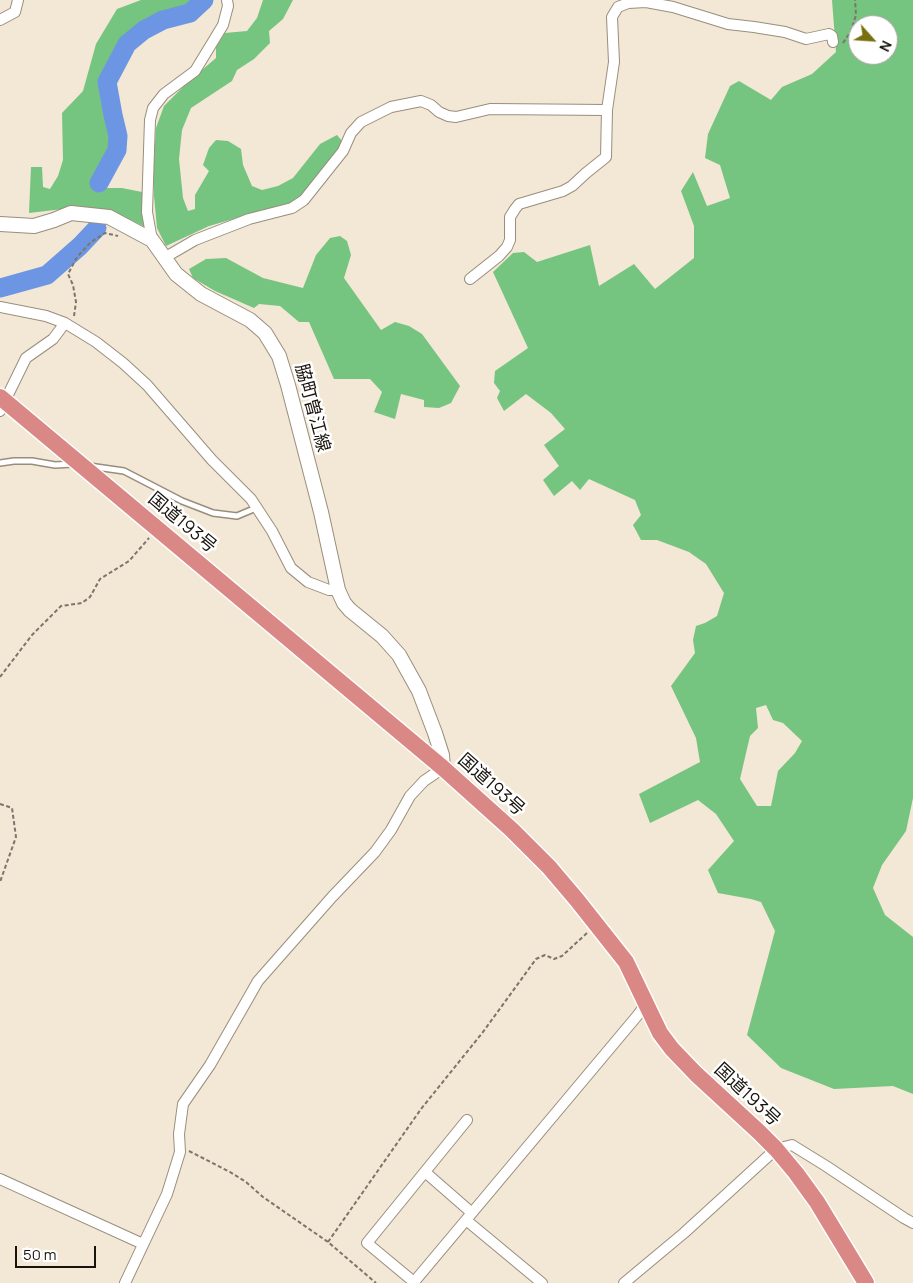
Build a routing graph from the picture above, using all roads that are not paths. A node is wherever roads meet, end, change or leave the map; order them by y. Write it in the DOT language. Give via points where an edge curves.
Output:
graph roads {
  1 [pos="18,0"];
  2 [pos="227,0"];
  3 [pos="0,20"];
  4 [pos="833,42"];
  5 [pos="608,110"];
  6 [pos="0,224"];
  7 [pos="152,240"];
  8 [pos="164,258"];
  9 [pos="470,279"];
  10 [pos="0,307"];
  11 [pos="69,326"];
  12 [pos="1,403"];
  13 [pos="0,464"];
  14 [pos="80,464"];
  15 [pos="257,508"];
  16 [pos="338,590"];
  17 [pos="443,768"];
  18 [pos="646,1004"];
  19 [pos="467,1120"];
  20 [pos="776,1150"];
  21 [pos="425,1172"];
  22 [pos="0,1178"];
  23 [pos="469,1217"];
  24 [pos="913,1223"];
  25 [pos="143,1244"];
  26 [pos="124,1283"];
  27 [pos="542,1283"];
  28 [pos="624,1283"];
  29 [pos="866,1283"];
  1 -- 3 [label="street" via="15,12"];
  2 -- 7 [label="street" via="223,26 195,71 164,94 150,120 147,212"];
  4 -- 5 [label="street" via="829,34 806,39 785,32 728,24 673,7 646,2 628,3 618,7 612,17 614,62"];
  5 -- 8 [label="street" via="490,109 456,117 439,112 421,101 391,107 361,122 351,133 343,151 304,200 292,208 249,218 195,240"];
  5 -- 9 [label="street" via="606,157 563,191 519,204 510,217 507,247"];
  6 -- 7 [label="main road, 脇町曽江線" via="34,226 71,213 90,214 109,217"];
  7 -- 8 [label="main road, 脇町曽江線"];
  8 -- 16 [label="main road, 脇町曽江線" via="176,274 201,294 250,320 264,333 279,356"];
  10 -- 11 [label="street" via="46,316"];
  11 -- 12 [label="street" via="26,358"];
  11 -- 15 [label="street" via="96,342 147,385"];
  12 -- 14 [label="highway, 国道193号"];
  13 -- 14 [label="lane" via="32,461 55,466"];
  14 -- 15 [label="lane" via="124,471 213,513 237,516"];
  14 -- 17 [label="highway, 国道193号"];
  15 -- 16 [label="street" via="291,568 308,582"];
  16 -- 17 [label="main road, 脇町曽江線" via="350,610 399,655 435,733"];
  17 -- 18 [label="highway, 国道193号" via="550,867 626,962"];
  17 -- 25 [label="street" via="410,796 376,852 258,981 210,1065 183,1104 180,1152 167,1194"];
  18 -- 20 [label="highway, 国道193号" via="672,1049"];
  18 -- 23 [label="street"];
  19 -- 21 [label="street"];
  20 -- 24 [label="street" via="792,1145"];
  20 -- 28 [label="street"];
  20 -- 29 [label="highway, 国道193号" via="817,1202"];
  21 -- 23 [label="street"];
  21 -- 23 [label="street" via="367,1243 414,1282"];
  22 -- 25 [label="street"];
  23 -- 27 [label="street"];
  25 -- 26 [label="street"];
}
